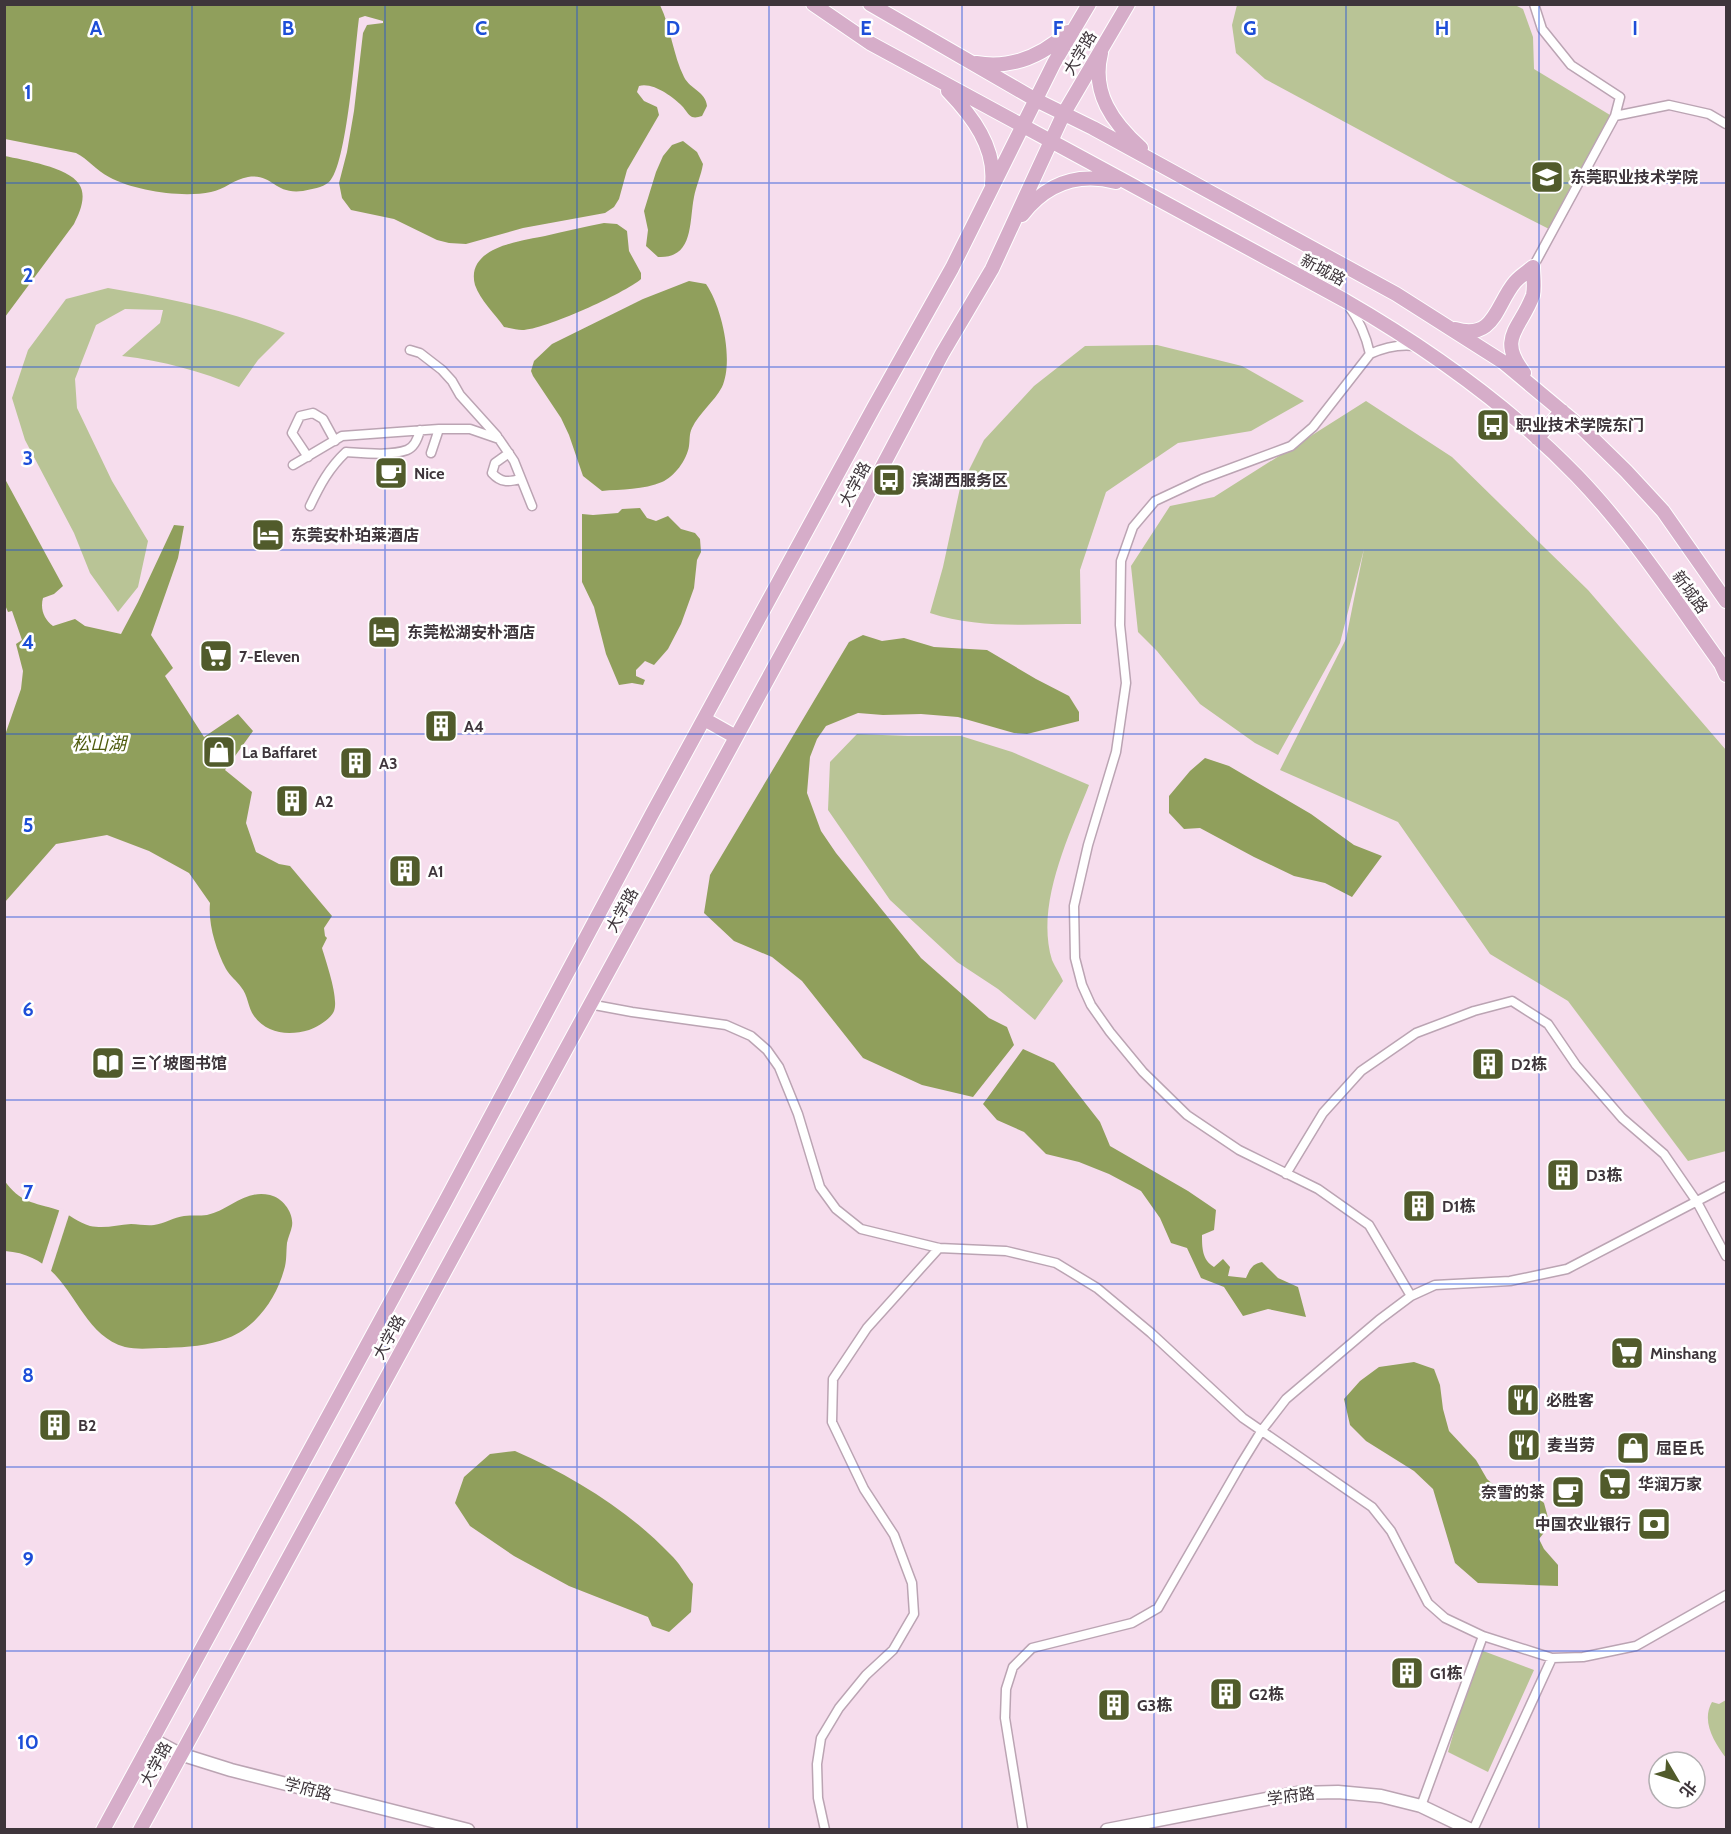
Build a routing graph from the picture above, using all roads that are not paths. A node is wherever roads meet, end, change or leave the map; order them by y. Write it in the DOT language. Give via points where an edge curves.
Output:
graph roads {
  1 [pos="813,4"];
  2 [pos="870,4"];
  3 [pos="1089,4"];
  4 [pos="1128,4"];
  5 [pos="1534,4"];
  6 [pos="1080,20"];
  7 [pos="1104,44"];
  8 [pos="969,62"];
  9 [pos="936,79"];
  10 [pos="1036,100"];
  11 [pos="1064,113"];
  12 [pos="1615,116"];
  13 [pos="1726,124"];
  14 [pos="1022,126"];
  15 [pos="1050,141"];
  16 [pos="1164,166"];
  17 [pos="1140,190"];
  18 [pos="988,196"];
  19 [pos="1009,234"];
  20 [pos="1533,267"];
  21 [pos="1344,300"];
  22 [pos="1450,327"];
  23 [pos="1422,348"];
  24 [pos="410,350"];
  25 [pos="1370,354"];
  26 [pos="1536,389"];
  27 [pos="1562,411"];
  28 [pos="439,429"];
  29 [pos="420,430"];
  30 [pos="1537,438"];
  31 [pos="499,439"];
  32 [pos="335,441"];
  33 [pos="431,453"];
  34 [pos="509,453"];
  35 [pos="308,457"];
  36 [pos="293,465"];
  37 [pos="521,479"];
  38 [pos="310,506"];
  39 [pos="532,506"];
  40 [pos="1726,601"];
  41 [pos="1726,675"];
  42 [pos="704,719"];
  43 [pos="736,736"];
  44 [pos="589,1004"];
  45 [pos="1286,1174"];
  46 [pos="1726,1186"];
  47 [pos="1697,1202"];
  48 [pos="939,1248"];
  49 [pos="1726,1256"];
  50 [pos="1411,1296"];
  51 [pos="1262,1430"];
  52 [pos="1726,1595"];
  53 [pos="1483,1636"];
  54 [pos="1552,1658"];
  55 [pos="152,1739"];
  56 [pos="180,1754"];
  57 [pos="1421,1806"];
  58 [pos="103,1830"];
  59 [pos="140,1830"];
  60 [pos="468,1830"];
  61 [pos="825,1830"];
  62 [pos="1023,1830"];
  63 [pos="1107,1830"];
  64 [pos="1472,1830"];
  1 -- 9 [label="main road, 新城路" via="870,43"];
  2 -- 8 [label="main road, 新城路"];
  3 -- 6 [label="main road, 大学路"];
  4 -- 7 [label="main road, 大学路"];
  5 -- 12 [label="street" via="1542,29 1571,64 1620,97"];
  6 -- 8 [label="main road" via="1057,42 1026,60 992,65"];
  6 -- 10 [label="main road, 大学路"];
  7 -- 11 [label="main road, 大学路"];
  7 -- 16 [label="main road" via="1098,73 1105,104 1125,134"];
  8 -- 10 [label="main road, 新城路"];
  9 -- 14 [label="main road, 新城路"];
  9 -- 18 [label="main road" via="967,112 988,148 993,172"];
  10 -- 11 [label="main road, 新城路"];
  10 -- 14 [label="main road, 大学路"];
  11 -- 15 [label="main road, 大学路"];
  11 -- 16 [label="main road, 新城路"];
  12 -- 13 [label="street" via="1669,105 1709,114"];
  12 -- 20 [label="street"];
  14 -- 15 [label="main road, 新城路"];
  14 -- 18 [label="main road, 大学路"];
  15 -- 17 [label="main road, 新城路"];
  15 -- 19 [label="main road, 大学路"];
  16 -- 22 [label="main road, 新城路"];
  17 -- 19 [label="main road" via="1096,178 1067,181 1035,201"];
  17 -- 21 [label="main road, 新城路"];
  18 -- 42 [label="main road, 大学路"];
  19 -- 43 [label="main road, 大学路"];
  20 -- 22 [label="main road" via="1515,282 1485,327 1466,331"];
  20 -- 26 [label="main road" via="1534,293 1510,347 1521,371"];
  21 -- 23 [label="main road, 新城路"];
  21 -- 25 [label="street" via="1358,318"];
  22 -- 26 [label="main road, 新城路"];
  23 -- 25 [label="street" via="1402,344"];
  23 -- 30 [label="main road, 新城路" via="1461,374"];
  24 -- 31 [label="street" via="442,370"];
  25 -- 45 [label="street" via="1313,427 1291,446 1155,501 1133,527 1121,561 1120,625 1126,683 1116,752 1074,906 1075,958 1082,985 1110,1032 1143,1072 1187,1115 1239,1150"];
  26 -- 27 [label="main road, 新城路"];
  27 -- 30 [label="main road"];
  27 -- 40 [label="main road, 新城路" via="1663,511"];
  28 -- 29 [label="street"];
  28 -- 31 [label="street" via="470,429"];
  28 -- 33 [label="street"];
  29 -- 32 [label="street" via="342,436"];
  29 -- 38 [label="street" via="409,449 346,452 325,476"];
  30 -- 41 [label="main road, 新城路" via="1611,515"];
  31 -- 34 [label="street"];
  32 -- 35 [label="street"];
  32 -- 35 [label="street" via="323,419 313,413 300,416 292,434"];
  34 -- 37 [label="street"];
  34 -- 37 [label="street" via="495,463 492,473 507,482"];
  35 -- 36 [label="street"];
  37 -- 39 [label="street"];
  42 -- 43 [label="main road"];
  42 -- 55 [label="main road, 大学路"];
  43 -- 44 [label="main road, 大学路"];
  44 -- 48 [label="street" via="726,1025 751,1036 779,1067 820,1187 836,1209 861,1229"];
  44 -- 56 [label="main road, 大学路"];
  45 -- 47 [label="street" via="1323,1113 1361,1071 1416,1033 1512,1001 1548,1024 1576,1065 1622,1118 1664,1154"];
  45 -- 50 [label="street" via="1318,1189 1369,1225"];
  46 -- 47 [label="street"];
  47 -- 49 [label="street"];
  47 -- 50 [label="street" via="1567,1269 1510,1281 1435,1285"];
  48 -- 51 [label="street" via="1006,1251 1056,1263 1097,1288 1243,1418"];
  48 -- 61 [label="street" via="867,1328 833,1379 832,1422 864,1489 894,1535 912,1583 914,1614 893,1650 866,1675 821,1738 818,1798"];
  50 -- 51 [label="street" via="1286,1399"];
  51 -- 53 [label="street" via="1372,1507 1390,1531 1428,1603 1445,1618"];
  51 -- 62 [label="street" via="1158,1608 1132,1623 1032,1647 1013,1667 1005,1689 1005,1718"];
  52 -- 54 [label="street" via="1636,1646 1583,1657"];
  53 -- 54 [label="street"];
  53 -- 57 [label="street"];
  54 -- 64 [label="street"];
  55 -- 56 [label="street, 学府路"];
  55 -- 58 [label="main road, 大学路"];
  56 -- 59 [label="main road, 大学路"];
  56 -- 60 [label="street, 学府路"];
  57 -- 63 [label="street, 学府路" via="1381,1796 1297,1793"];
  57 -- 64 [label="street, 学府路"];
}
